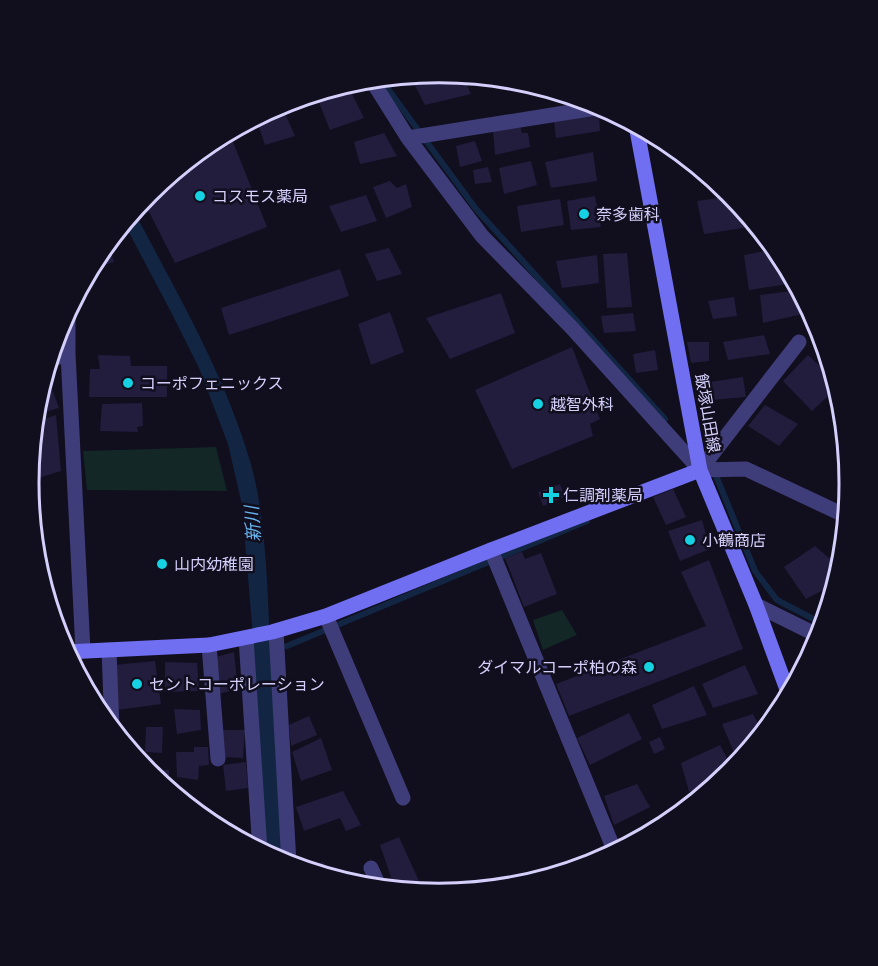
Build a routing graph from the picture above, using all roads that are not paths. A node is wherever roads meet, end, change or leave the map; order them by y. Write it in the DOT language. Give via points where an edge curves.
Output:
graph roads {
  1 [pos="377,88"];
  2 [pos="584,110"];
  3 [pos="638,137"];
  4 [pos="408,138"];
  5 [pos="68,333"];
  6 [pos="799,342"];
  7 [pos="68,354"];
  8 [pos="59,357"];
  9 [pos="700,470"];
  10 [pos="838,512"];
  11 [pos="491,549"];
  12 [pos="756,605"];
  13 [pos="326,616"];
  14 [pos="274,632"];
  15 [pos="811,632"];
  16 [pos="248,637"];
  17 [pos="208,645"];
  18 [pos="109,650"];
  19 [pos="76,651"];
  20 [pos="83,651"];
  21 [pos="785,683"];
  22 [pos="111,712"];
  23 [pos="218,759"];
  24 [pos="403,798"];
  25 [pos="259,841"];
  26 [pos="612,844"];
  27 [pos="288,854"];
  28 [pos="371,868"];
  29 [pos="375,878"];
  1 -- 4 [label="street"];
  2 -- 4 [label="street"];
  3 -- 9 [label="street, 飯塚山田線"];
  4 -- 9 [label="street" via="482,236 572,328"];
  5 -- 7 [label="street"];
  6 -- 9 [label="street"];
  7 -- 8 [label="street"];
  7 -- 20 [label="street"];
  9 -- 10 [label="street" via="746,469"];
  9 -- 11 [label="street"];
  9 -- 12 [label="street, 飯塚山田線"];
  11 -- 13 [label="street"];
  11 -- 26 [label="street"];
  12 -- 15 [label="street"];
  12 -- 21 [label="street, 飯塚山田線"];
  13 -- 14 [label="street"];
  13 -- 24 [label="street"];
  14 -- 16 [label="street"];
  14 -- 27 [label="street"];
  16 -- 17 [label="street"];
  16 -- 25 [label="street"];
  17 -- 18 [label="street"];
  17 -- 23 [label="street"];
  18 -- 20 [label="street"];
  18 -- 22 [label="street"];
  19 -- 20 [label="street"];
  28 -- 29 [label="street"];
}
